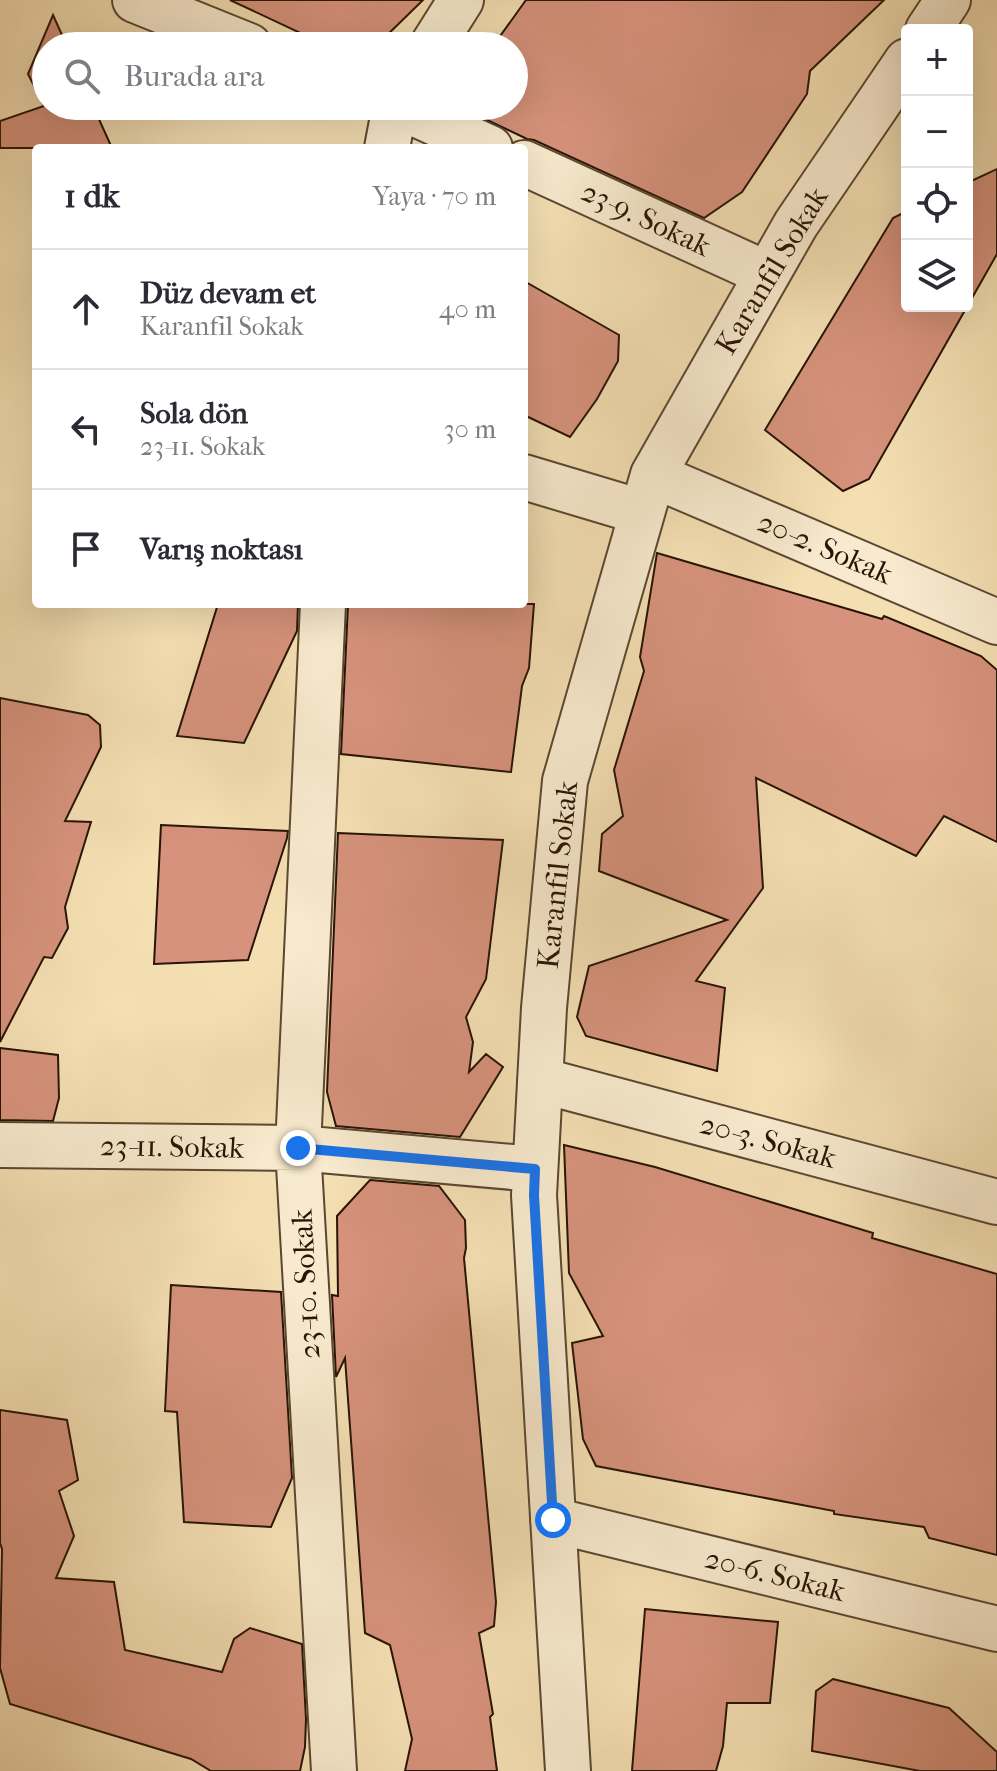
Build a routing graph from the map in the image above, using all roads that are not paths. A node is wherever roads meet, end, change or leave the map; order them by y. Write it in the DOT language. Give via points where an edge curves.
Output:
graph roads {
  1 [pos="135,0"];
  2 [pos="461,0"];
  3 [pos="948,0"];
  4 [pos="932,24"];
  5 [pos="214,32"];
  6 [pos="441,32"];
  7 [pos="901,70"];
  8 [pos="394,120"];
  9 [pos="428,120"];
  10 [pos="388,144"];
  11 [pos="481,144"];
  12 [pos="528,165"];
  13 [pos="767,274"];
  14 [pos="528,478"];
  15 [pos="647,494"];
  16 [pos="323,608"];
  17 [pos="997,622"];
  18 [pos="540,1080"];
  19 [pos="0,1145"];
  20 [pos="298,1148"];
  21 [pos="535,1169"];
  22 [pos="997,1202"];
  23 [pos="553,1520"];
  24 [pos="997,1629"];
  25 [pos="334,1771"];
  26 [pos="568,1771"];
  1 -- 5 [label="street"];
  2 -- 6 [label="street"];
  3 -- 4 [label="street"];
  7 -- 13 [label="street, Karanfil Sokak"];
  8 -- 10 [label="street"];
  9 -- 11 [label="street"];
  12 -- 13 [label="street, 23-9. Sokak"];
  13 -- 15 [label="street, Karanfil Sokak"];
  14 -- 15 [label="street, 20-2. Sokak"];
  15 -- 17 [label="street, 20-2. Sokak"];
  15 -- 18 [label="street, Karanfil Sokak" via="565,781"];
  16 -- 20 [label="street, 23-10. Sokak"];
  18 -- 21 [label="street, Karanfil Sokak"];
  18 -- 22 [label="street, 20-3. Sokak"];
  19 -- 20 [label="street, 23-11. Sokak"];
  20 -- 21 [label="street, 23-11. Sokak"];
  20 -- 25 [label="street, 23-10. Sokak"];
  21 -- 23 [label="street, Karanfil Sokak"];
  23 -- 24 [label="street, 20-6. Sokak"];
  23 -- 26 [label="street, Karanfil Sokak"];
}
